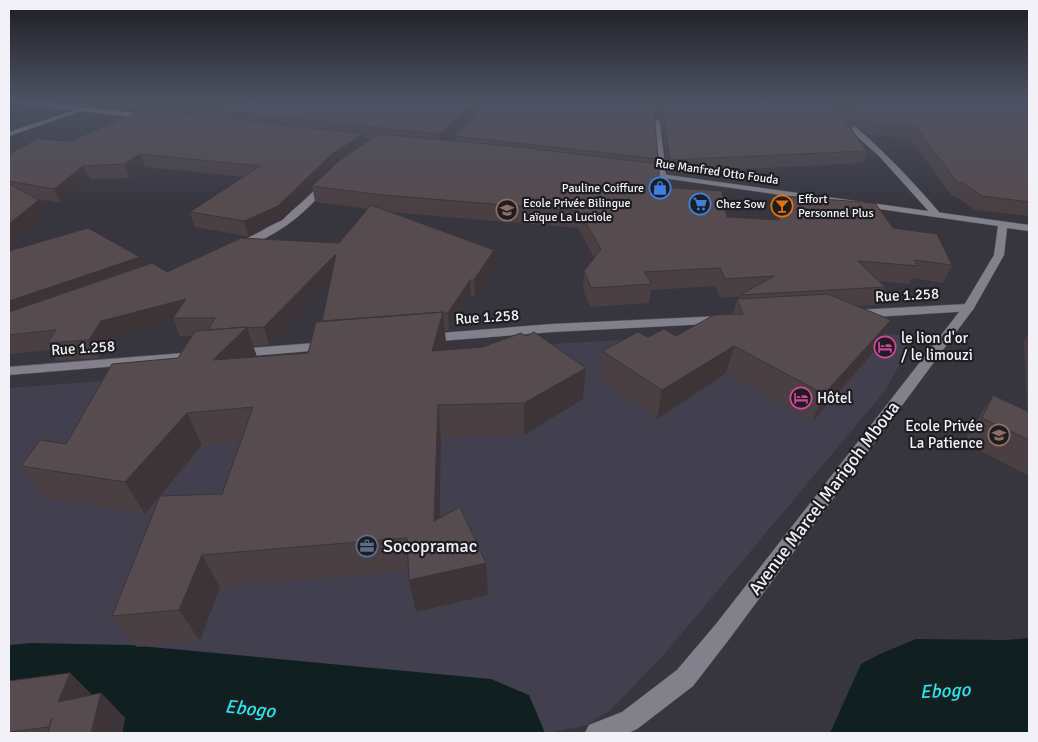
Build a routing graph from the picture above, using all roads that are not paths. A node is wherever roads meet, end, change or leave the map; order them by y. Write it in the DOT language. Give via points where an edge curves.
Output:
graph roads {
  1 [pos="658,136"];
  2 [pos="860,136"];
  3 [pos="633,172"];
  4 [pos="334,176"];
  5 [pos="662,176"];
  6 [pos="936,214"];
  7 [pos="1003,224"];
  8 [pos="1029,228"];
  9 [pos="229,249"];
  10 [pos="968,308"];
  11 [pos="840,314"];
  12 [pos="740,319"];
  13 [pos="414,339"];
  14 [pos="344,344"];
  15 [pos="226,354"];
  16 [pos="206,355"];
  17 [pos="9,371"];
  18 [pos="597,733"];
  1 -- 5 [label="street"];
  2 -- 6 [label="street"];
  3 -- 5 [label="street, Rue Manfred Otto Fouda"];
  4 -- 9 [label="street" via="286,224"];
  5 -- 6 [label="street, Rue Manfred Otto Fouda"];
  6 -- 7 [label="street, Rue Manfred Otto Fouda"];
  7 -- 8 [label="street, Rue Manfred Otto Fouda"];
  7 -- 10 [label="street, Avenue Marcel Marigoh Mboua" via="999,255"];
  10 -- 11 [label="street, Rue 1.258"];
  10 -- 18 [label="street, Avenue Marcel Marigoh Mboua" via="685,678 629,721"];
  12 -- 13 [label="street, Rue 1.258" via="552,328"];
  14 -- 15 [label="street"];
  16 -- 17 [label="street, Rue 1.258"];
}
